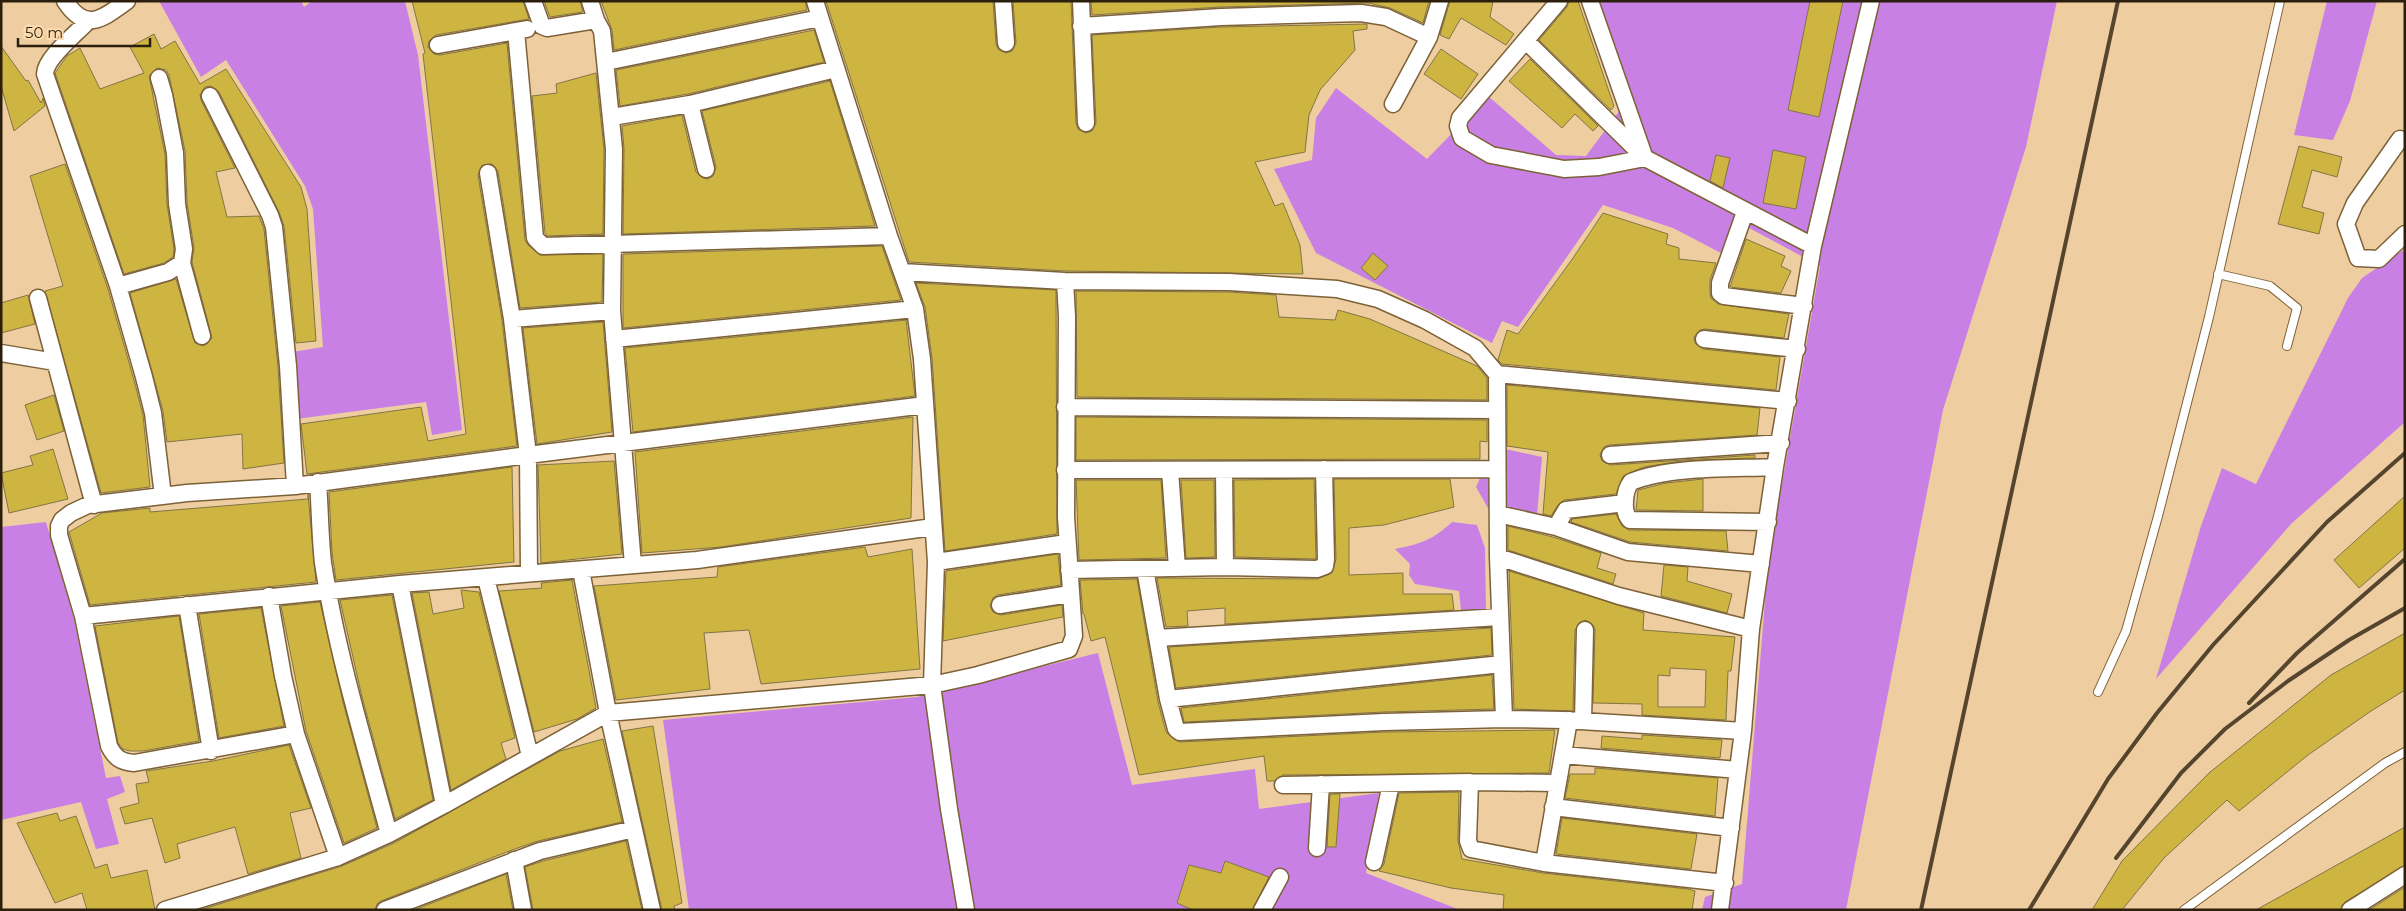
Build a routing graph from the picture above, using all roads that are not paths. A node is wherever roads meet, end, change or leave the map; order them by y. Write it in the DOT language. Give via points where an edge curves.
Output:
graph roads {
  1 [pos="65,1"];
  2 [pos="127,1"];
  3 [pos="533,1"];
  4 [pos="590,1"];
  5 [pos="815,1"];
  6 [pos="1003,1"];
  7 [pos="1081,1"];
  8 [pos="1440,1"];
  9 [pos="1559,1"];
  10 [pos="1590,1"];
  11 [pos="1871,1"];
  12 [pos="2280,1"];
  13 [pos="820,18"];
  14 [pos="596,20"];
  15 [pos="88,21"];
  16 [pos="542,26"];
  17 [pos="1081,26"];
  18 [pos="516,31"];
  19 [pos="1429,37"];
  20 [pos="1526,41"];
  21 [pos="1006,43"];
  22 [pos="438,45"];
  23 [pos="606,62"];
  24 [pos="836,69"];
  25 [pos="158,78"];
  26 [pos="210,96"];
  27 [pos="690,104"];
  28 [pos="1393,104"];
  29 [pos="612,117"];
  30 [pos="1086,124"];
  31 [pos="2400,139"];
  32 [pos="1645,158"];
  33 [pos="706,169"];
  34 [pos="488,173"];
  35 [pos="1745,212"];
  36 [pos="2405,234"];
  37 [pos="889,236"];
  38 [pos="612,243"];
  39 [pos="1813,246"];
  40 [pos="182,263"];
  41 [pos="902,272"];
  42 [pos="2218,274"];
  43 [pos="1065,281"];
  44 [pos="118,286"];
  45 [pos="38,298"];
  46 [pos="1804,306"];
  47 [pos="915,309"];
  48 [pos="612,311"];
  49 [pos="512,319"];
  50 [pos="202,336"];
  51 [pos="614,339"];
  52 [pos="1704,339"];
  53 [pos="2287,346"];
  54 [pos="1796,349"];
  55 [pos="1,353"];
  56 [pos="55,362"];
  57 [pos="1497,374"];
  58 [pos="1788,401"];
  59 [pos="925,405"];
  60 [pos="1066,408"];
  61 [pos="1497,410"];
  62 [pos="1781,443"];
  63 [pos="624,444"];
  64 [pos="528,455"];
  65 [pos="1610,455"];
  66 [pos="1775,467"];
  67 [pos="1324,469"];
  68 [pos="1497,469"];
  69 [pos="1065,470"];
  70 [pos="1170,470"];
  71 [pos="1224,470"];
  72 [pos="318,482"];
  73 [pos="295,486"];
  74 [pos="163,496"];
  75 [pos="1625,503"];
  76 [pos="94,505"];
  77 [pos="1498,514"];
  78 [pos="1768,522"];
  79 [pos="934,527"];
  80 [pos="1556,527"];
  81 [pos="1067,543"];
  82 [pos="1498,556"];
  83 [pos="936,562"];
  84 [pos="1761,564"];
  85 [pos="633,565"];
  86 [pos="1225,567"];
  87 [pos="1177,568"];
  88 [pos="1145,569"];
  89 [pos="580,570"];
  90 [pos="1069,570"];
  91 [pos="529,572"];
  92 [pos="486,578"];
  93 [pos="400,584"];
  94 [pos="328,592"];
  95 [pos="1070,594"];
  96 [pos="269,596"];
  97 [pos="187,605"];
  98 [pos="1000,606"];
  99 [pos="83,616"];
  100 [pos="1500,617"];
  101 [pos="1751,629"];
  102 [pos="1586,630"];
  103 [pos="1158,638"];
  104 [pos="1502,664"];
  105 [pos="932,685"];
  106 [pos="2098,692"];
  107 [pos="1168,699"];
  108 [pos="608,713"];
  109 [pos="1504,719"];
  110 [pos="1576,721"];
  111 [pos="1743,732"];
  112 [pos="296,734"];
  113 [pos="211,751"];
  114 [pos="2405,752"];
  115 [pos="1563,754"];
  116 [pos="530,756"];
  117 [pos="1738,770"];
  118 [pos="1470,782"];
  119 [pos="1558,783"];
  120 [pos="1321,784"];
  121 [pos="1391,784"];
  122 [pos="1283,785"];
  123 [pos="444,805"];
  124 [pos="1553,807"];
  125 [pos="1731,828"];
  126 [pos="634,829"];
  127 [pos="389,834"];
  128 [pos="1317,848"];
  129 [pos="338,857"];
  130 [pos="514,860"];
  131 [pos="1374,862"];
  132 [pos="1544,863"];
  133 [pos="2405,875"];
  134 [pos="1280,877"];
  135 [pos="1725,883"];
  136 [pos="165,910"];
  137 [pos="385,910"];
  138 [pos="523,910"];
  139 [pos="652,910"];
  140 [pos="966,910"];
  141 [pos="1262,910"];
  142 [pos="1720,910"];
  143 [pos="2184,910"];
  144 [pos="2350,910"];
  1 -- 15 [label="street" via="79,18"];
  2 -- 15 [label="street" via="106,16"];
  3 -- 16 [label="street"];
  4 -- 14 [label="street"];
  5 -- 13 [label="street"];
  6 -- 21 [label="street"];
  7 -- 17 [label="street"];
  8 -- 19 [label="street"];
  9 -- 20 [label="street"];
  10 -- 32 [label="street"];
  11 -- 39 [label="street"];
  12 -- 42 [label="lane"];
  13 -- 23 [label="street"];
  13 -- 24 [label="street"];
  14 -- 16 [label="street" via="547,28"];
  14 -- 23 [label="street" via="602,31"];
  15 -- 44 [label="street" via="51,59 45,67 45,74"];
  16 -- 18 [label="street"];
  17 -- 19 [label="street" via="1361,13 1386,17"];
  17 -- 30 [label="street"];
  18 -- 22 [label="street"];
  18 -- 38 [label="street" via="535,238 539,244 548,247"];
  19 -- 28 [label="street"];
  20 -- 32 [label="street"];
  20 -- 32 [label="street" via="1460,118 1458,126 1462,138 1490,155 1564,169 1600,167"];
  23 -- 29 [label="street"];
  24 -- 27 [label="street"];
  24 -- 37 [label="street"];
  25 -- 40 [label="street" via="175,153 177,204 184,249"];
  26 -- 73 [label="street" via="274,228 288,366"];
  27 -- 29 [label="street"];
  27 -- 33 [label="street"];
  29 -- 38 [label="street" via="615,176"];
  31 -- 36 [label="street" via="2355,202 2346,224 2358,258 2378,259"];
  32 -- 35 [label="street"];
  34 -- 49 [label="street"];
  35 -- 39 [label="street"];
  35 -- 46 [label="street" via="1720,283 1720,293"];
  37 -- 38 [label="street"];
  37 -- 41 [label="street"];
  38 -- 48 [label="street"];
  39 -- 46 [label="street"];
  40 -- 44 [label="street" via="168,272"];
  40 -- 50 [label="street"];
  41 -- 43 [label="street"];
  41 -- 47 [label="street"];
  42 -- 53 [label="lane" via="2270,286 2297,308"];
  42 -- 106 [label="lane" via="2126,631"];
  43 -- 57 [label="street" via="1229,282 1357,293 1425,320 1476,348"];
  43 -- 60 [label="street"];
  44 -- 74 [label="street" via="152,413"];
  45 -- 56 [label="street"];
  46 -- 54 [label="street"];
  47 -- 51 [label="street"];
  47 -- 59 [label="street"];
  48 -- 49 [label="street"];
  48 -- 51 [label="street"];
  49 -- 64 [label="street"];
  51 -- 63 [label="street"];
  52 -- 54 [label="street"];
  54 -- 58 [label="street"];
  55 -- 56 [label="street"];
  56 -- 76 [label="street"];
  57 -- 58 [label="street"];
  57 -- 61 [label="street"];
  58 -- 62 [label="street"];
  59 -- 63 [label="street"];
  59 -- 79 [label="street"];
  60 -- 61 [label="street"];
  60 -- 69 [label="street"];
  61 -- 68 [label="street"];
  62 -- 65 [label="street"];
  62 -- 66 [label="street"];
  63 -- 64 [label="street"];
  63 -- 85 [label="street"];
  64 -- 72 [label="street"];
  64 -- 91 [label="street"];
  66 -- 75 [label="street" via="1704,470 1635,480 1628,485"];
  66 -- 78 [label="street"];
  67 -- 68 [label="street"];
  67 -- 71 [label="street"];
  67 -- 86 [label="street" via="1324,566 1317,569"];
  68 -- 77 [label="street"];
  69 -- 70 [label="street"];
  69 -- 81 [label="street"];
  70 -- 71 [label="street"];
  70 -- 87 [label="street"];
  71 -- 86 [label="street"];
  72 -- 73 [label="street"];
  72 -- 94 [label="street"];
  73 -- 74 [label="street"];
  74 -- 76 [label="street"];
  75 -- 78 [label="street" via="1627,518 1637,521"];
  75 -- 80 [label="street" via="1566,510"];
  76 -- 99 [label="street" via="71,513 59,526 63,552"];
  77 -- 80 [label="street"];
  77 -- 82 [label="street"];
  78 -- 84 [label="street"];
  79 -- 83 [label="street"];
  79 -- 85 [label="street" via="697,560"];
  80 -- 84 [label="street" via="1628,552"];
  81 -- 83 [label="street"];
  81 -- 90 [label="street"];
  82 -- 100 [label="street"];
  82 -- 101 [label="street" via="1619,596"];
  83 -- 105 [label="street"];
  84 -- 101 [label="street"];
  85 -- 89 [label="street"];
  86 -- 87 [label="street"];
  87 -- 88 [label="street"];
  88 -- 90 [label="street"];
  88 -- 103 [label="street"];
  89 -- 91 [label="street"];
  89 -- 108 [label="street"];
  90 -- 95 [label="street"];
  91 -- 92 [label="street"];
  92 -- 93 [label="street"];
  92 -- 116 [label="street"];
  93 -- 94 [label="street"];
  93 -- 123 [label="street"];
  94 -- 96 [label="street"];
  94 -- 127 [label="street"];
  95 -- 98 [label="street"];
  95 -- 105 [label="street" via="1074,636 1069,648"];
  96 -- 97 [label="street"];
  96 -- 112 [label="street"];
  97 -- 99 [label="street"];
  97 -- 113 [label="street"];
  99 -- 113 [label="street" via="109,746 114,756 122,762 134,763"];
  100 -- 103 [label="street"];
  100 -- 104 [label="street"];
  101 -- 111 [label="street"];
  102 -- 110 [label="street"];
  103 -- 107 [label="street"];
  104 -- 107 [label="street"];
  104 -- 109 [label="street"];
  105 -- 108 [label="street"];
  105 -- 140 [label="street"];
  107 -- 109 [label="street" via="1176,729 1184,733"];
  108 -- 116 [label="street"];
  108 -- 126 [label="street"];
  109 -- 110 [label="street"];
  110 -- 111 [label="street"];
  110 -- 115 [label="street"];
  111 -- 117 [label="street"];
  112 -- 113 [label="street"];
  112 -- 129 [label="street"];
  114 -- 143 [label="lane" via="2385,763"];
  115 -- 117 [label="street"];
  115 -- 119 [label="street"];
  116 -- 123 [label="street"];
  117 -- 125 [label="street"];
  118 -- 119 [label="street"];
  118 -- 121 [label="street"];
  118 -- 132 [label="street" via="1468,841 1471,849"];
  119 -- 124 [label="street"];
  120 -- 121 [label="street"];
  120 -- 122 [label="street"];
  120 -- 128 [label="street"];
  121 -- 131 [label="street"];
  123 -- 127 [label="street"];
  124 -- 125 [label="street"];
  124 -- 132 [label="street"];
  125 -- 135 [label="street"];
  126 -- 130 [label="street"];
  126 -- 139 [label="street"];
  127 -- 129 [label="street"];
  129 -- 136 [label="street"];
  130 -- 137 [label="street"];
  130 -- 138 [label="street"];
  132 -- 135 [label="street"];
  133 -- 144 [label="street"];
  134 -- 141 [label="street"];
  135 -- 142 [label="street"];
}
